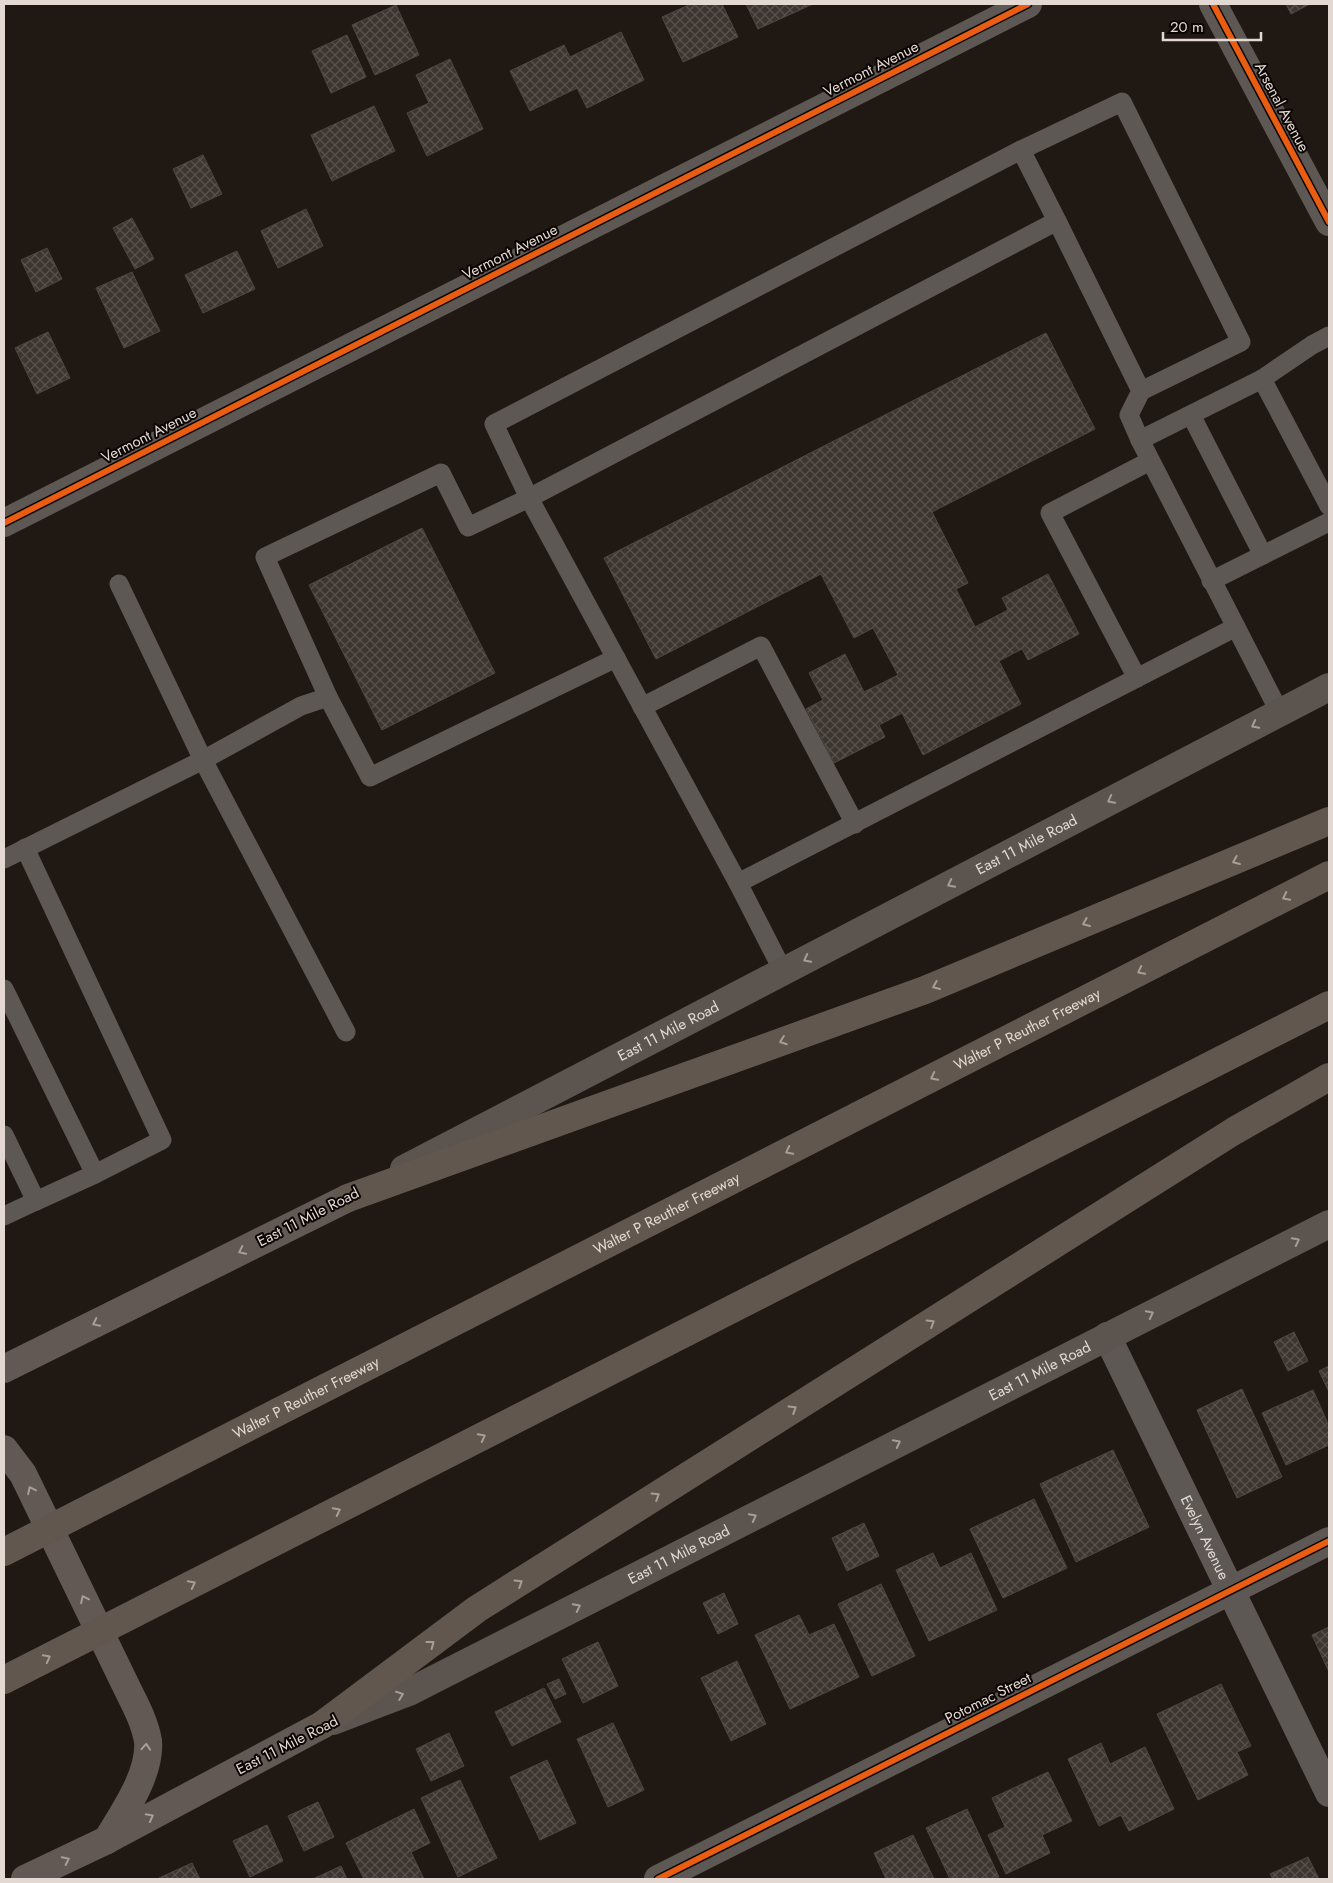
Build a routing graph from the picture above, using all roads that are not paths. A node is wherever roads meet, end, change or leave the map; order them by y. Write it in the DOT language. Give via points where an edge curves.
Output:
graph roads {
  1 [pos="1028,4"];
  2 [pos="1213,4"];
  3 [pos="1021,150"];
  4 [pos="1057,221"];
  5 [pos="1329,222"];
  6 [pos="1329,336"];
  7 [pos="1262,379"];
  8 [pos="1141,390"];
  9 [pos="1191,415"];
  10 [pos="1140,440"];
  11 [pos="1150,461"];
  12 [pos="529,498"];
  13 [pos="1329,506"];
  14 [pos="1329,522"];
  15 [pos="4,523"];
  16 [pos="1263,555"];
  17 [pos="1212,581"];
  18 [pos="119,584"];
  19 [pos="1236,627"];
  20 [pos="616,658"];
  21 [pos="1137,678"];
  22 [pos="1329,687"];
  23 [pos="328,697"];
  24 [pos="642,706"];
  25 [pos="1280,713"];
  26 [pos="203,760"];
  27 [pos="1329,821"];
  28 [pos="855,824"];
  29 [pos="25,848"];
  30 [pos="4,859"];
  31 [pos="1329,875"];
  32 [pos="738,883"];
  33 [pos="782,971"];
  34 [pos="4,989"];
  35 [pos="1329,1005"];
  36 [pos="346,1032"];
  37 [pos="1329,1076"];
  38 [pos="4,1135"];
  39 [pos="95,1174"];
  40 [pos="348,1198"];
  41 [pos="36,1201"];
  42 [pos="4,1216"];
  43 [pos="1329,1224"];
  44 [pos="1107,1336"];
  45 [pos="4,1369"];
  46 [pos="4,1449"];
  47 [pos="1329,1541"];
  48 [pos="4,1552"];
  49 [pos="1229,1590"];
  50 [pos="4,1680"];
  51 [pos="322,1725"];
  52 [pos="1329,1793"];
  53 [pos="106,1840"];
  54 [pos="25,1879"];
  55 [pos="658,1879"];
  1 -- 15 [label="street, Vermont Avenue"];
  2 -- 5 [label="street, Arsenal Avenue"];
  3 -- 4 [label="lane"];
  3 -- 8 [label="lane" via="1122,102 1144,146 1241,342"];
  3 -- 12 [label="lane" via="494,424"];
  4 -- 8 [label="lane"];
  4 -- 12 [label="lane"];
  6 -- 7 [label="lane"];
  7 -- 9 [label="lane"];
  7 -- 13 [label="lane"];
  8 -- 10 [label="lane" via="1129,415"];
  9 -- 10 [label="lane"];
  9 -- 16 [label="lane"];
  10 -- 11 [label="lane"];
  11 -- 17 [label="lane"];
  11 -- 21 [label="lane" via="1050,513"];
  12 -- 20 [label="lane"];
  12 -- 23 [label="lane" via="468,527 441,473 265,557"];
  14 -- 16 [label="lane"];
  16 -- 17 [label="lane"];
  17 -- 19 [label="lane"];
  18 -- 26 [label="lane"];
  19 -- 21 [label="lane"];
  19 -- 25 [label="lane"];
  20 -- 23 [label="lane" via="370,777"];
  20 -- 24 [label="lane"];
  21 -- 28 [label="lane"];
  22 -- 25 [label="main road, East 11 Mile Road"];
  23 -- 26 [label="lane" via="300,706"];
  24 -- 28 [label="lane" via="761,646"];
  24 -- 32 [label="lane"];
  25 -- 33 [label="main road, East 11 Mile Road, one-way"];
  26 -- 29 [label="lane"];
  26 -- 36 [label="lane"];
  27 -- 40 [label="highway, one-way" via="925,990"];
  28 -- 32 [label="lane"];
  29 -- 30 [label="lane"];
  29 -- 39 [label="lane" via="162,1140"];
  31 -- 48 [label="highway, Walter P Reuther Freeway, one-way"];
  32 -- 33 [label="lane"];
  33 -- 40 [label="main road, East 11 Mile Road"];
  34 -- 39 [label="lane"];
  50 -- 35 [label="highway, one-way"];
  51 -- 37 [label="highway, one-way" via="477,1609 1234,1131"];
  38 -- 41 [label="lane"];
  39 -- 41 [label="lane"];
  40 -- 45 [label="main road, East 11 Mile Road, one-way"];
  41 -- 42 [label="lane"];
  44 -- 43 [label="main road, East 11 Mile Road, one-way"];
  44 -- 49 [label="street, Evelyn Avenue"];
  51 -- 44 [label="main road, East 11 Mile Road, one-way" via="409,1692"];
  53 -- 46 [label="main road, one-way" via="134,1794 144,1767 148,1742 141,1717 23,1474"];
  47 -- 49 [label="street, Potomac Street"];
  49 -- 52 [label="street, Evelyn Avenue"];
  49 -- 55 [label="street, Potomac Street"];
  53 -- 51 [label="main road, East 11 Mile Road, one-way"];
  54 -- 53 [label="main road, East 11 Mile Road, one-way"];
}
